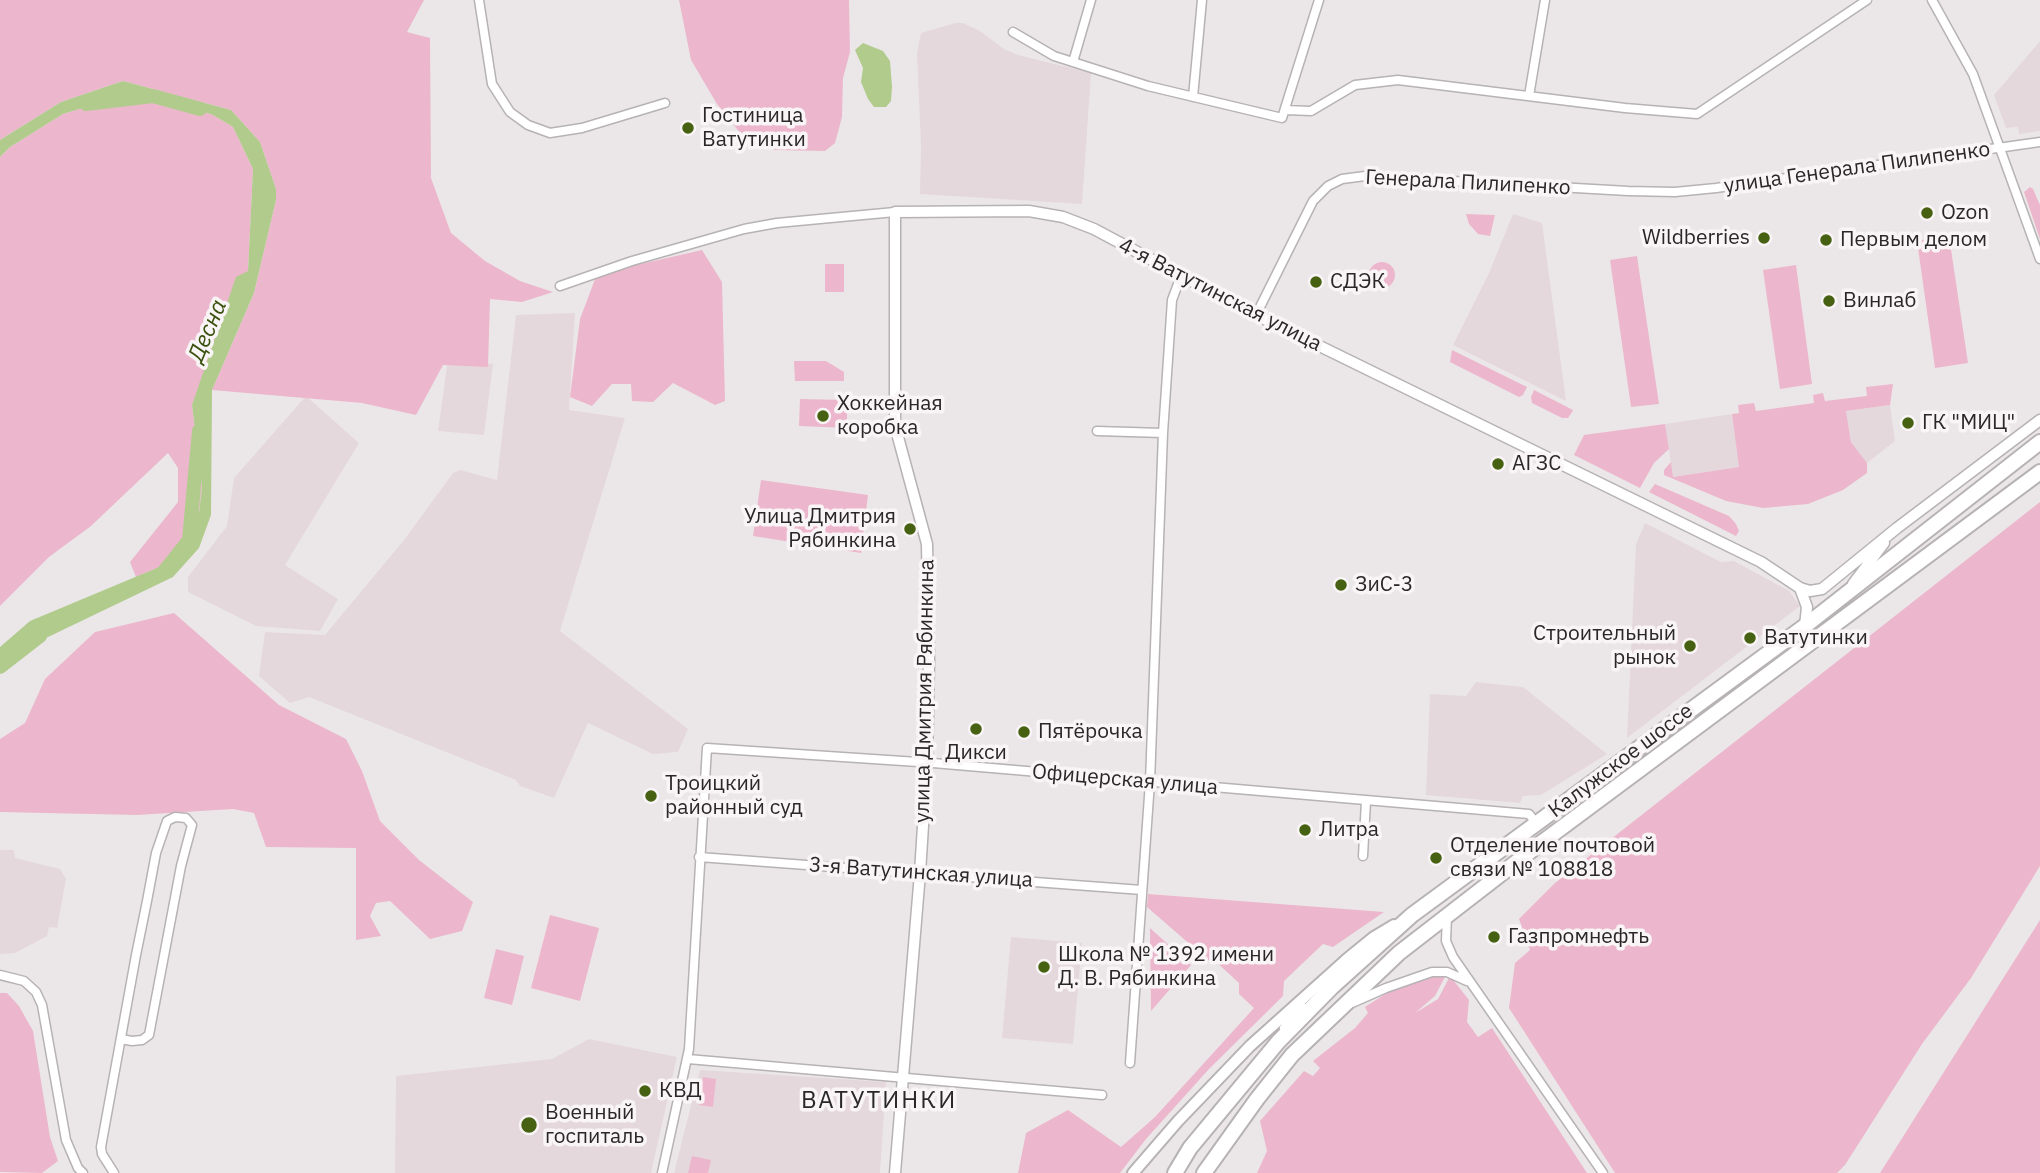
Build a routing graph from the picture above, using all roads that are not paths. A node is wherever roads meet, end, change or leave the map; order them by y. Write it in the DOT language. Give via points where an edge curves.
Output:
graph roads {
  1 [pos="479,0"];
  2 [pos="1091,0"];
  3 [pos="1202,0"];
  4 [pos="1319,0"];
  5 [pos="1545,0"];
  6 [pos="1867,0"];
  7 [pos="1932,0"];
  8 [pos="1013,32"];
  9 [pos="1073,62"];
  10 [pos="1529,96"];
  11 [pos="1193,97"];
  12 [pos="665,103"];
  13 [pos="1285,110"];
  14 [pos="2040,142"];
  15 [pos="2000,148"];
  16 [pos="1675,192"];
  17 [pos="895,212"];
  18 [pos="2040,259"];
  19 [pos="1181,276"];
  20 [pos="560,286"];
  21 [pos="1256,315"];
  22 [pos="2040,420"];
  23 [pos="1097,431"];
  24 [pos="1163,433"];
  25 [pos="2040,442"];
  26 [pos="2040,472"];
  27 [pos="1904,523"];
  28 [pos="1800,588"];
  29 [pos="1846,594"];
  30 [pos="1805,626"];
  31 [pos="927,763"];
  32 [pos="1150,782"];
  33 [pos="1366,801"];
  34 [pos="1537,824"];
  35 [pos="1363,856"];
  36 [pos="699,857"];
  37 [pos="920,873"];
  38 [pos="1142,890"];
  39 [pos="1447,914"];
  40 [pos="1412,915"];
  41 [pos="0,975"];
  42 [pos="1473,984"];
  43 [pos="1313,988"];
  44 [pos="1340,1009"];
  45 [pos="121,1039"];
  46 [pos="688,1059"];
  47 [pos="1130,1063"];
  48 [pos="1250,1074"];
  49 [pos="904,1077"];
  50 [pos="1102,1095"];
  51 [pos="83,1173"];
  52 [pos="114,1173"];
  53 [pos="662,1173"];
  54 [pos="895,1173"];
  55 [pos="1133,1173"];
  56 [pos="1175,1173"];
  57 [pos="1204,1173"];
  58 [pos="1603,1173"];
  1 -- 12 [label="street" via="492,84 510,112 528,125 550,133 582,128"];
  2 -- 9 [label="street"];
  3 -- 11 [label="street"];
  4 -- 13 [label="street"];
  5 -- 10 [label="street"];
  6 -- 10 [label="street" via="1697,114"];
  7 -- 15 [label="street" via="1973,74"];
  8 -- 9 [label="street"];
  9 -- 11 [label="street"];
  10 -- 13 [label="street" via="1398,80 1355,85 1311,111"];
  11 -- 13 [label="street" via="1282,118"];
  14 -- 15 [label="street, улица Генерала Пилипенко"];
  15 -- 16 [label="street, улица Генерала Пилипенко"];
  15 -- 18 [label="street"];
  16 -- 21 [label="street, Генерала Пилипенко" via="1365,176 1342,179 1313,201"];
  17 -- 19 [label="street, 4-я Ватутинская улица" via="1046,213 1094,229"];
  17 -- 20 [label="street, 4-я Ватутинская улица" via="744,229"];
  17 -- 31 [label="street, улица Дмитрия Рябинкина" via="895,426 929,559"];
  19 -- 21 [label="street, 4-я Ватутинская улица"];
  19 -- 24 [label="street" via="1172,300"];
  21 -- 28 [label="street, 4-я Ватутинская улица" via="1733,547"];
  22 -- 27 [label="street"];
  23 -- 24 [label="street"];
  24 -- 32 [label="street"];
  25 -- 29 [label="highway, Калужское шоссе"];
  26 -- 39 [label="highway, Калужское шоссе"];
  27 -- 28 [label="street" via="1822,589"];
  27 -- 29 [label="street"];
  28 -- 30 [label="street" via="1807,607"];
  29 -- 30 [label="highway, Калужское шоссе"];
  30 -- 34 [label="highway, Калужское шоссе"];
  31 -- 32 [label="street, Офицерская улица"];
  31 -- 36 [label="street, Офицерская улица" via="707,748"];
  31 -- 37 [label="street, улица Дмитрия Рябинкина"];
  32 -- 33 [label="street, Офицерская улица"];
  32 -- 38 [label="street"];
  33 -- 34 [label="street, Офицерская улица" via="1529,814"];
  33 -- 35 [label="street"];
  34 -- 40 [label="highway, Калужское шоссе"];
  36 -- 37 [label="street, 3-я Ватутинская улица"];
  36 -- 46 [label="street"];
  37 -- 38 [label="street, 3-я Ватутинская улица"];
  37 -- 49 [label="street, улица Дмитрия Рябинкина"];
  38 -- 47 [label="street"];
  39 -- 42 [label="street" via="1446,941"];
  39 -- 44 [label="highway, Калужское шоссе"];
  40 -- 43 [label="main road" via="1374,937"];
  40 -- 48 [label="highway, Калужское шоссе" via="1332,987"];
  41 -- 51 [label="street" via="24,981 42,1005 66,1140"];
  42 -- 44 [label="street" via="1440,971"];
  42 -- 58 [label="street"];
  43 -- 48 [label="street"];
  43 -- 55 [label="main road" via="1213,1084"];
  44 -- 57 [label="highway, Калужское шоссе" via="1292,1055"];
  45 -- 45 [label="street" via="142,1040 149,1035 192,825 186,818 167,821 156,853"];
  45 -- 52 [label="street" via="101,1147"];
  46 -- 49 [label="street"];
  46 -- 53 [label="street"];
  48 -- 56 [label="highway, Калужское шоссе"];
  49 -- 50 [label="street"];
  49 -- 54 [label="street, улица Дмитрия Рябинкина"];
}
